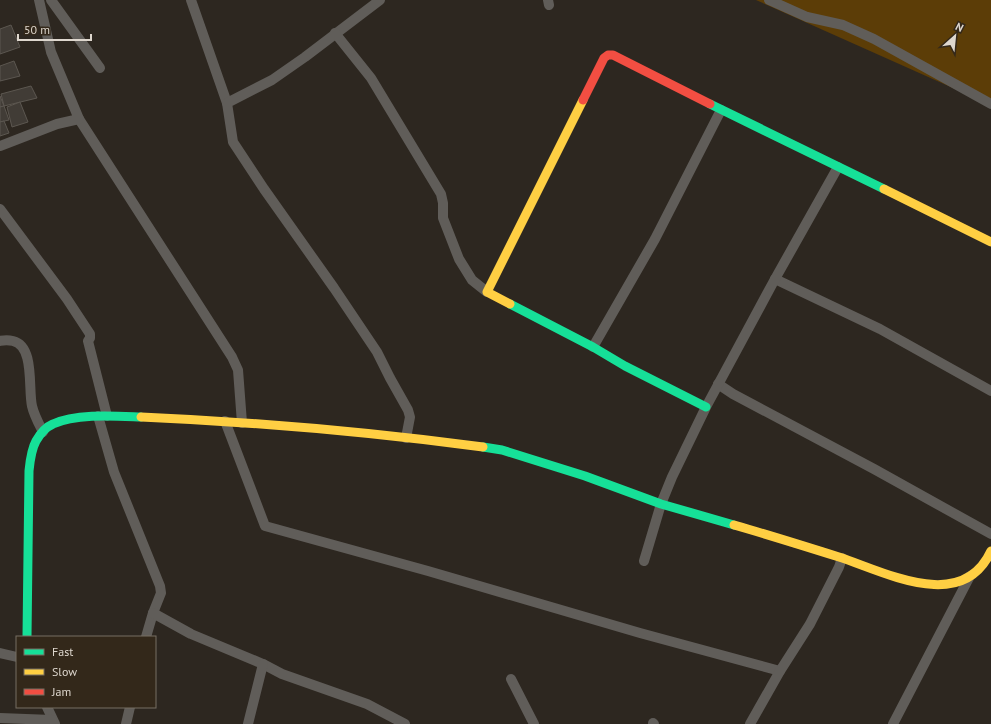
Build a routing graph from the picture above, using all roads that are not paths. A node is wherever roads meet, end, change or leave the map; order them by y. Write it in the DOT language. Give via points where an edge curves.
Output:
graph roads {
  1 [pos="39,0"];
  2 [pos="50,0"];
  3 [pos="380,0"];
  4 [pos="769,0"];
  5 [pos="193,1"];
  6 [pos="335,33"];
  7 [pos="100,68"];
  8 [pos="228,103"];
  9 [pos="991,104"];
  10 [pos="721,110"];
  11 [pos="78,119"];
  12 [pos="0,146"];
  13 [pos="838,167"];
  14 [pos="1,212"];
  15 [pos="991,242"];
  16 [pos="775,279"];
  17 [pos="487,292"];
  18 [pos="0,340"];
  19 [pos="593,347"];
  20 [pos="718,384"];
  21 [pos="991,391"];
  22 [pos="706,407"];
  23 [pos="103,416"];
  24 [pos="225,421"];
  25 [pos="242,423"];
  26 [pos="43,432"];
  27 [pos="406,438"];
  28 [pos="661,504"];
  29 [pos="991,534"];
  30 [pos="991,551"];
  31 [pos="842,558"];
  32 [pos="644,561"];
  33 [pos="970,576"];
  34 [pos="153,613"];
  35 [pos="27,636"];
  36 [pos="146,636"];
  37 [pos="0,653"];
  38 [pos="16,657"];
  39 [pos="263,664"];
  40 [pos="780,671"];
  41 [pos="511,679"];
  42 [pos="47,708"];
  43 [pos="130,708"];
  44 [pos="0,718"];
  45 [pos="54,722"];
  46 [pos="126,724"];
  47 [pos="248,724"];
  48 [pos="405,724"];
  49 [pos="534,724"];
  50 [pos="750,724"];
  51 [pos="893,724"];
  1 -- 11 [label="street" via="51,52"];
  2 -- 7 [label="street"];
  3 -- 6 [label="street"];
  4 -- 9 [label="street" via="807,17 843,25 874,39"];
  5 -- 8 [label="street"];
  6 -- 8 [label="street" via="272,80"];
  6 -- 17 [label="street" via="371,78 441,194 443,218 459,259 472,280"];
  8 -- 27 [label="street" via="233,142 377,352 408,410 410,416"];
  10 -- 13 [label="street"];
  10 -- 17 [label="street" via="613,55 604,58"];
  10 -- 19 [label="street" via="655,239"];
  11 -- 12 [label="street" via="57,124"];
  11 -- 25 [label="street" via="232,357 238,370"];
  13 -- 15 [label="street"];
  13 -- 16 [label="street"];
  14 -- 23 [label="street" via="67,299 90,334 88,341"];
  16 -- 20 [label="street"];
  16 -- 21 [label="street" via="880,329"];
  17 -- 19 [label="street"];
  18 -- 26 [label="street" via="13,341 26,352 32,406"];
  19 -- 22 [label="street"];
  20 -- 22 [label="street"];
  20 -- 29 [label="street"];
  22 -- 28 [label="street"];
  23 -- 24 [label="street"];
  23 -- 26 [label="street" via="58,421"];
  23 -- 34 [label="street" via="114,472 160,586 161,593"];
  24 -- 25 [label="street"];
  24 -- 40 [label="street" via="265,526"];
  25 -- 27 [label="street"];
  26 -- 35 [label="street" via="35,444 29,471 30,595"];
  27 -- 28 [label="street" via="502,450 585,476"];
  28 -- 31 [label="street"];
  28 -- 32 [label="street"];
  30 -- 33 [label="street" via="986,562"];
  31 -- 33 [label="street" via="919,584 947,584 959,582"];
  31 -- 40 [label="street" via="810,624"];
  33 -- 51 [label="street"];
  34 -- 36 [label="street"];
  34 -- 39 [label="street" via="191,634"];
  37 -- 38 [label="street"];
  39 -- 47 [label="street"];
  39 -- 48 [label="street" via="282,674 367,704"];
  40 -- 50 [label="street"];
  41 -- 49 [label="street"];
  42 -- 45 [label="street"];
  43 -- 46 [label="street"];
  44 -- 45 [label="street"];
}
